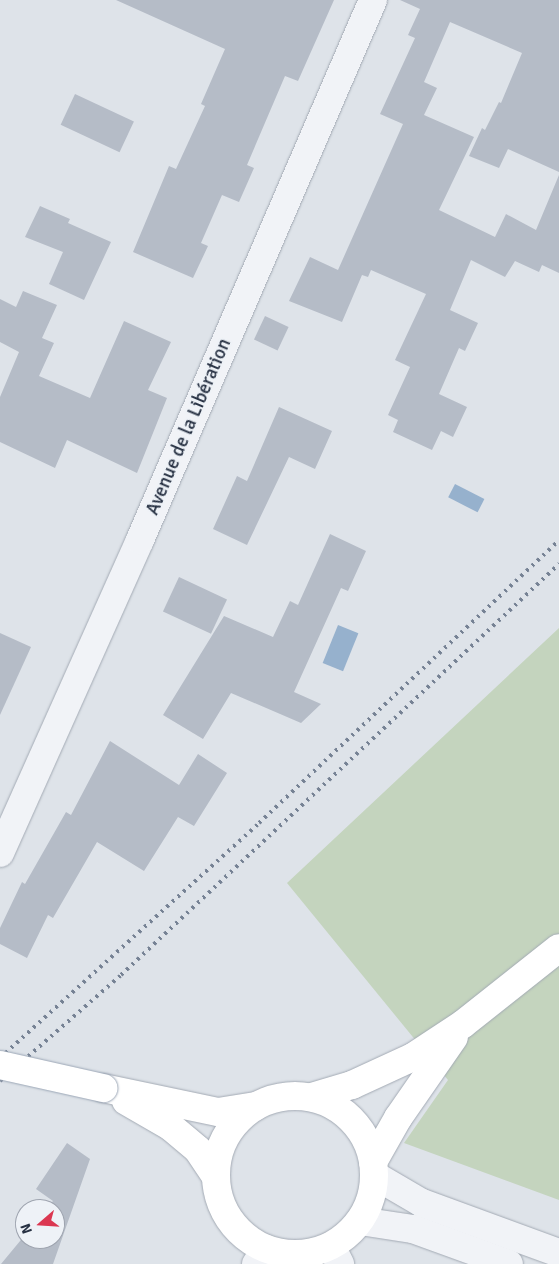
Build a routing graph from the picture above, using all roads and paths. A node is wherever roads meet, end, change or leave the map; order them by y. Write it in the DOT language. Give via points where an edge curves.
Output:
graph roads {
  1 [pos="373,0"];
  2 [pos="0,853"];
  3 [pos="559,948"];
  4 [pos="463,1024"];
  5 [pos="0,1065"];
  6 [pos="103,1088"];
  7 [pos="312,1097"];
  8 [pos="256,1106"];
  9 [pos="374,1168"];
  10 [pos="216,1175"];
  11 [pos="360,1221"];
  12 [pos="559,1254"];
  13 [pos="336,1255"];
  14 [pos="261,1257"];
  15 [pos="509,1264"];
  1 -- 2 [label="street, Avenue de la Libération" via="140,540"];
  3 -- 4 [label="main road"];
  4 -- 7 [label="main road" via="413,1057 352,1085"];
  4 -- 9 [label="main road" via="398,1118"];
  5 -- 6 [label="main road, bridge"];
  6 -- 8 [label="main road" via="218,1112"];
  6 -- 10 [label="main road" via="171,1127 198,1150"];
  7 -- 8 [label="main road" via="274,1098"];
  7 -- 9 [label="main road" via="334,1105 352,1120 366,1139"];
  8 -- 10 [label="main road" via="239,1118 226,1135 218,1154"];
  9 -- 11 [label="main road" via="369,1204"];
  9 -- 12 [label="street" via="422,1203"];
  10 -- 14 [label="main road" via="219,1199 229,1220"];
  11 -- 13 [label="main road"];
  11 -- 15 [label="street" via="413,1229"];
  13 -- 14 [label="main road"];
}
